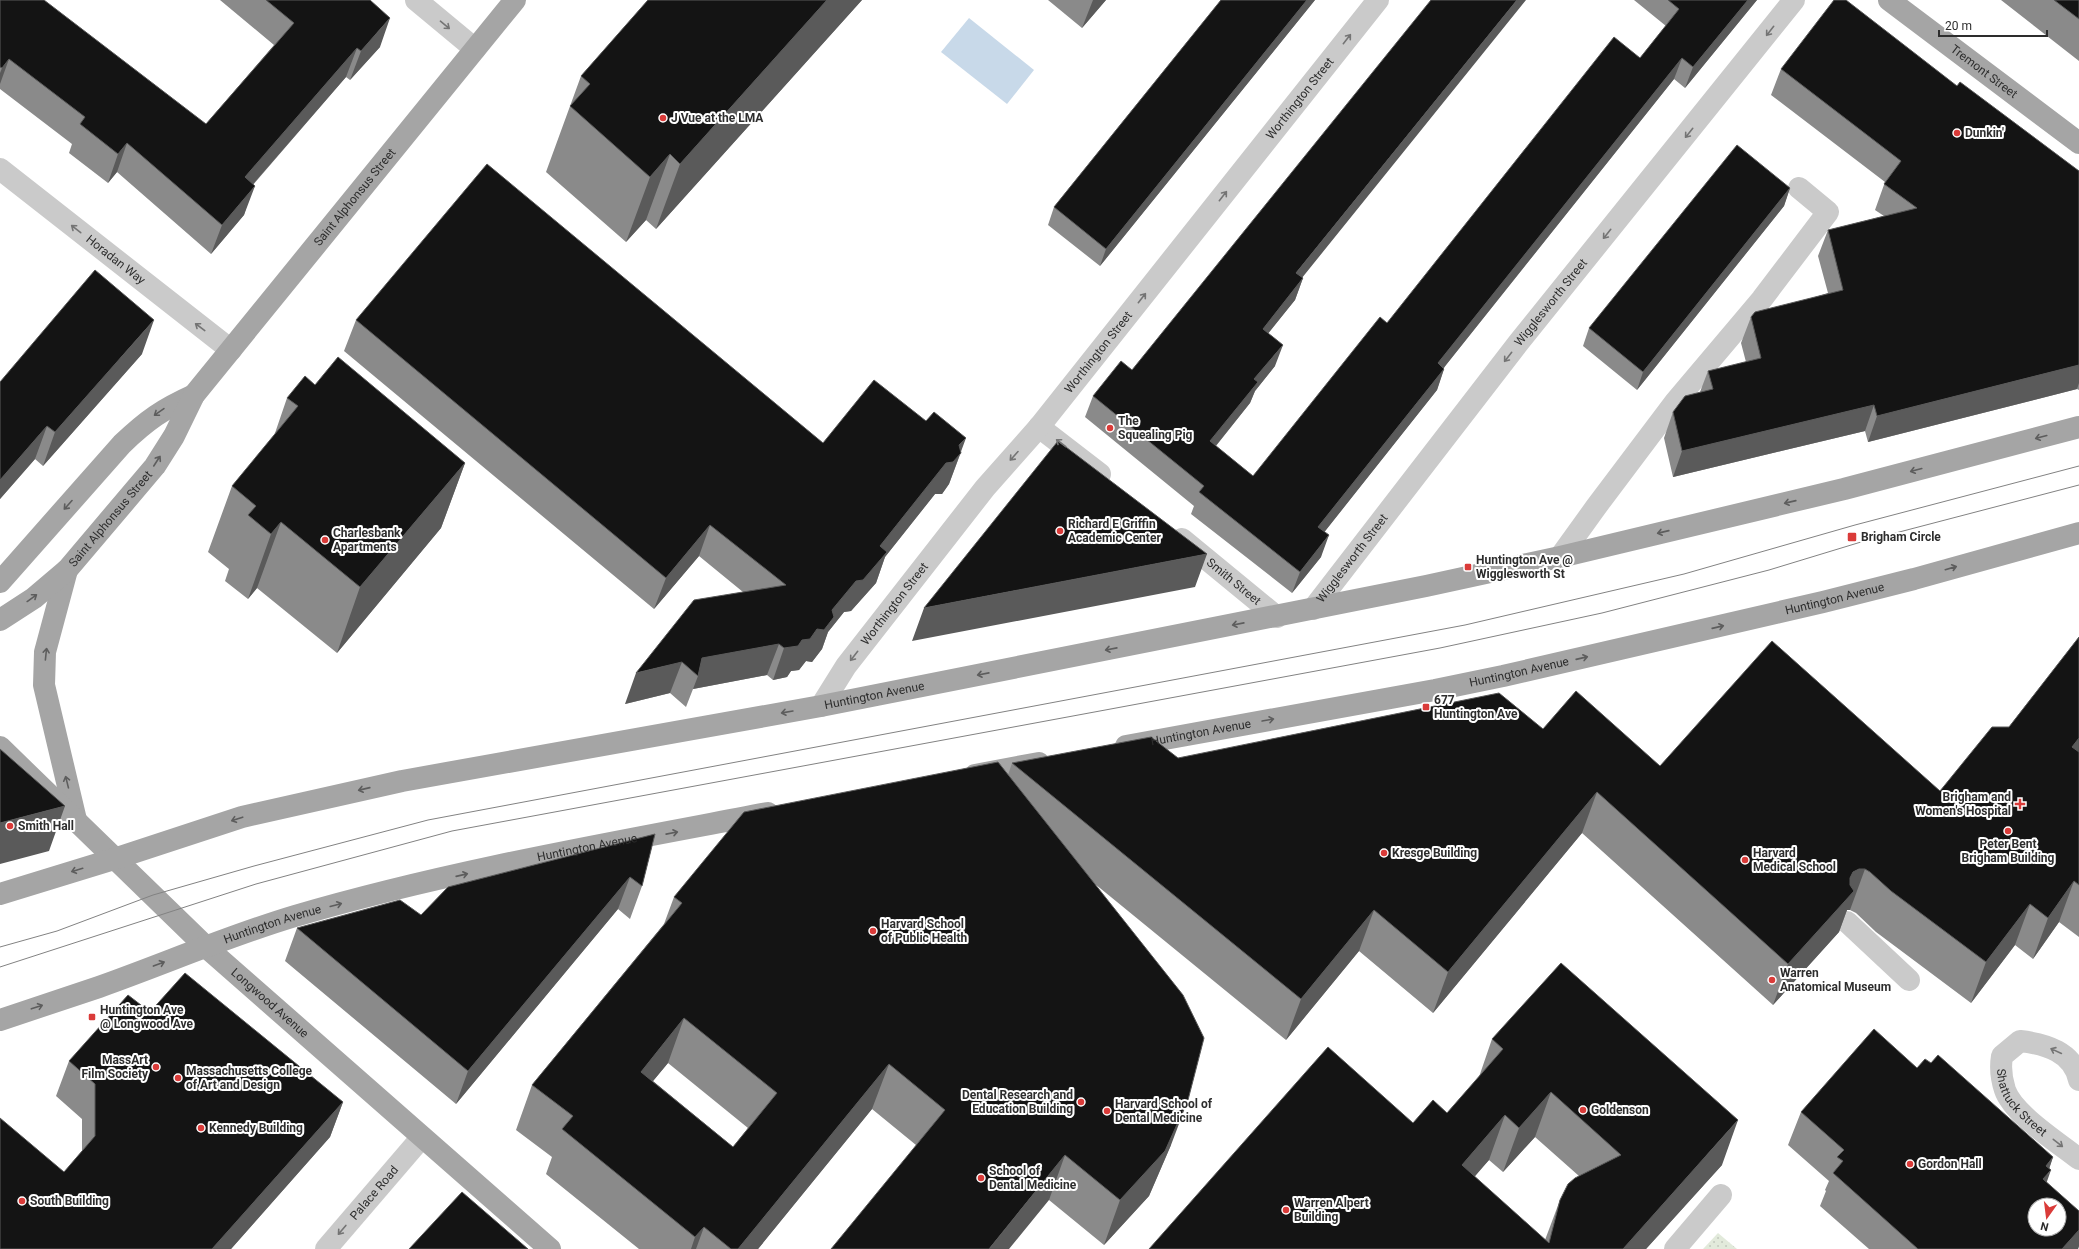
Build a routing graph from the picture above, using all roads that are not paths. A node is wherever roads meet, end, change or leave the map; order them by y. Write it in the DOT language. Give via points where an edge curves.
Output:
graph roads {
  1 [pos="416,0"];
  2 [pos="1378,0"];
  3 [pos="1794,0"];
  4 [pos="1889,0"];
  5 [pos="514,1"];
  6 [pos="475,49"];
  7 [pos="2079,143"];
  8 [pos="0,169"];
  9 [pos="1799,188"];
  10 [pos="231,350"];
  11 [pos="194,395"];
  12 [pos="1040,427"];
  13 [pos="2079,427"];
  14 [pos="1119,488"];
  15 [pos="1168,528"];
  16 [pos="2079,533"];
  17 [pos="1560,557"];
  18 [pos="67,570"];
  19 [pos="0,582"];
  20 [pos="1314,609"];
  21 [pos="1277,617"];
  22 [pos="0,620"];
  23 [pos="821,706"];
  24 [pos="0,747"];
  25 [pos="1108,750"];
  26 [pos="1061,759"];
  27 [pos="952,779"];
  28 [pos="790,809"];
  29 [pos="76,820"];
  30 [pos="114,859"];
  31 [pos="0,894"];
  32 [pos="1847,922"];
  33 [pos="206,946"];
  34 [pos="1910,980"];
  35 [pos="0,1020"];
  36 [pos="2079,1080"];
  37 [pos="422,1137"];
  38 [pos="2079,1159"];
  39 [pos="1722,1195"];
  40 [pos="326,1249"];
  41 [pos="550,1249"];
  42 [pos="1674,1249"];
  1 -- 6 [label="street, one-way"];
  12 -- 2 [label="street, Worthington Street, one-way"];
  3 -- 20 [label="street, Wigglesworth Street, one-way" via="1519,342"];
  4 -- 7 [label="main road, Tremont Street"];
  5 -- 6 [label="main road, Saint Alphonsus Street"];
  6 -- 10 [label="main road, Saint Alphonsus Street"];
  10 -- 8 [label="street, Horadan Way, one-way"];
  9 -- 17 [label="street" via="1828,212 1762,299 1675,402"];
  10 -- 11 [label="main road, Saint Alphonsus Street"];
  18 -- 11 [label="main road, Saint Alphonsus Street, one-way" via="154,466 174,436"];
  11 -- 19 [label="main road, Saint Alphonsus Street, one-way" via="166,408 122,444"];
  14 -- 12 [label="street, one-way"];
  12 -- 23 [label="street, Worthington Street, one-way" via="985,488 846,666"];
  13 -- 17 [label="main road, Huntington Avenue, one-way" via="1844,489"];
  15 -- 21 [label="street, Smith Street"];
  25 -- 16 [label="main road, Huntington Avenue, one-way" via="1511,674 1830,600"];
  17 -- 20 [label="main road, Huntington Avenue"];
  22 -- 18 [label="main road, Saint Alphonsus Street, one-way" via="34,598"];
  29 -- 18 [label="main road, one-way" via="44,685 45,652"];
  20 -- 21 [label="main road, Huntington Avenue"];
  21 -- 23 [label="main road, Huntington Avenue, one-way"];
  23 -- 30 [label="main road, Huntington Avenue, one-way" via="402,781 242,817"];
  24 -- 29 [label="main road, Longwood Avenue"];
  26 -- 27 [label="main road"];
  33 -- 28 [label="main road, Huntington Avenue, one-way" via="294,917 383,892 531,859"];
  29 -- 30 [label="main road, Longwood Avenue"];
  30 -- 31 [label="main road, Huntington Avenue, one-way"];
  30 -- 33 [label="main road, Longwood Avenue"];
  32 -- 34 [label="street"];
  35 -- 33 [label="main road, Huntington Avenue, one-way"];
  33 -- 37 [label="main road, Longwood Avenue"];
  36 -- 38 [label="street, Shattuck Street, one-way" via="2077,1070 2066,1055 2040,1043 2020,1041 2002,1056 2000,1073 2005,1092 2024,1116"];
  37 -- 40 [label="street, Palace Road, one-way"];
  37 -- 41 [label="main road, Longwood Avenue"];
  39 -- 42 [label="street"];
}
